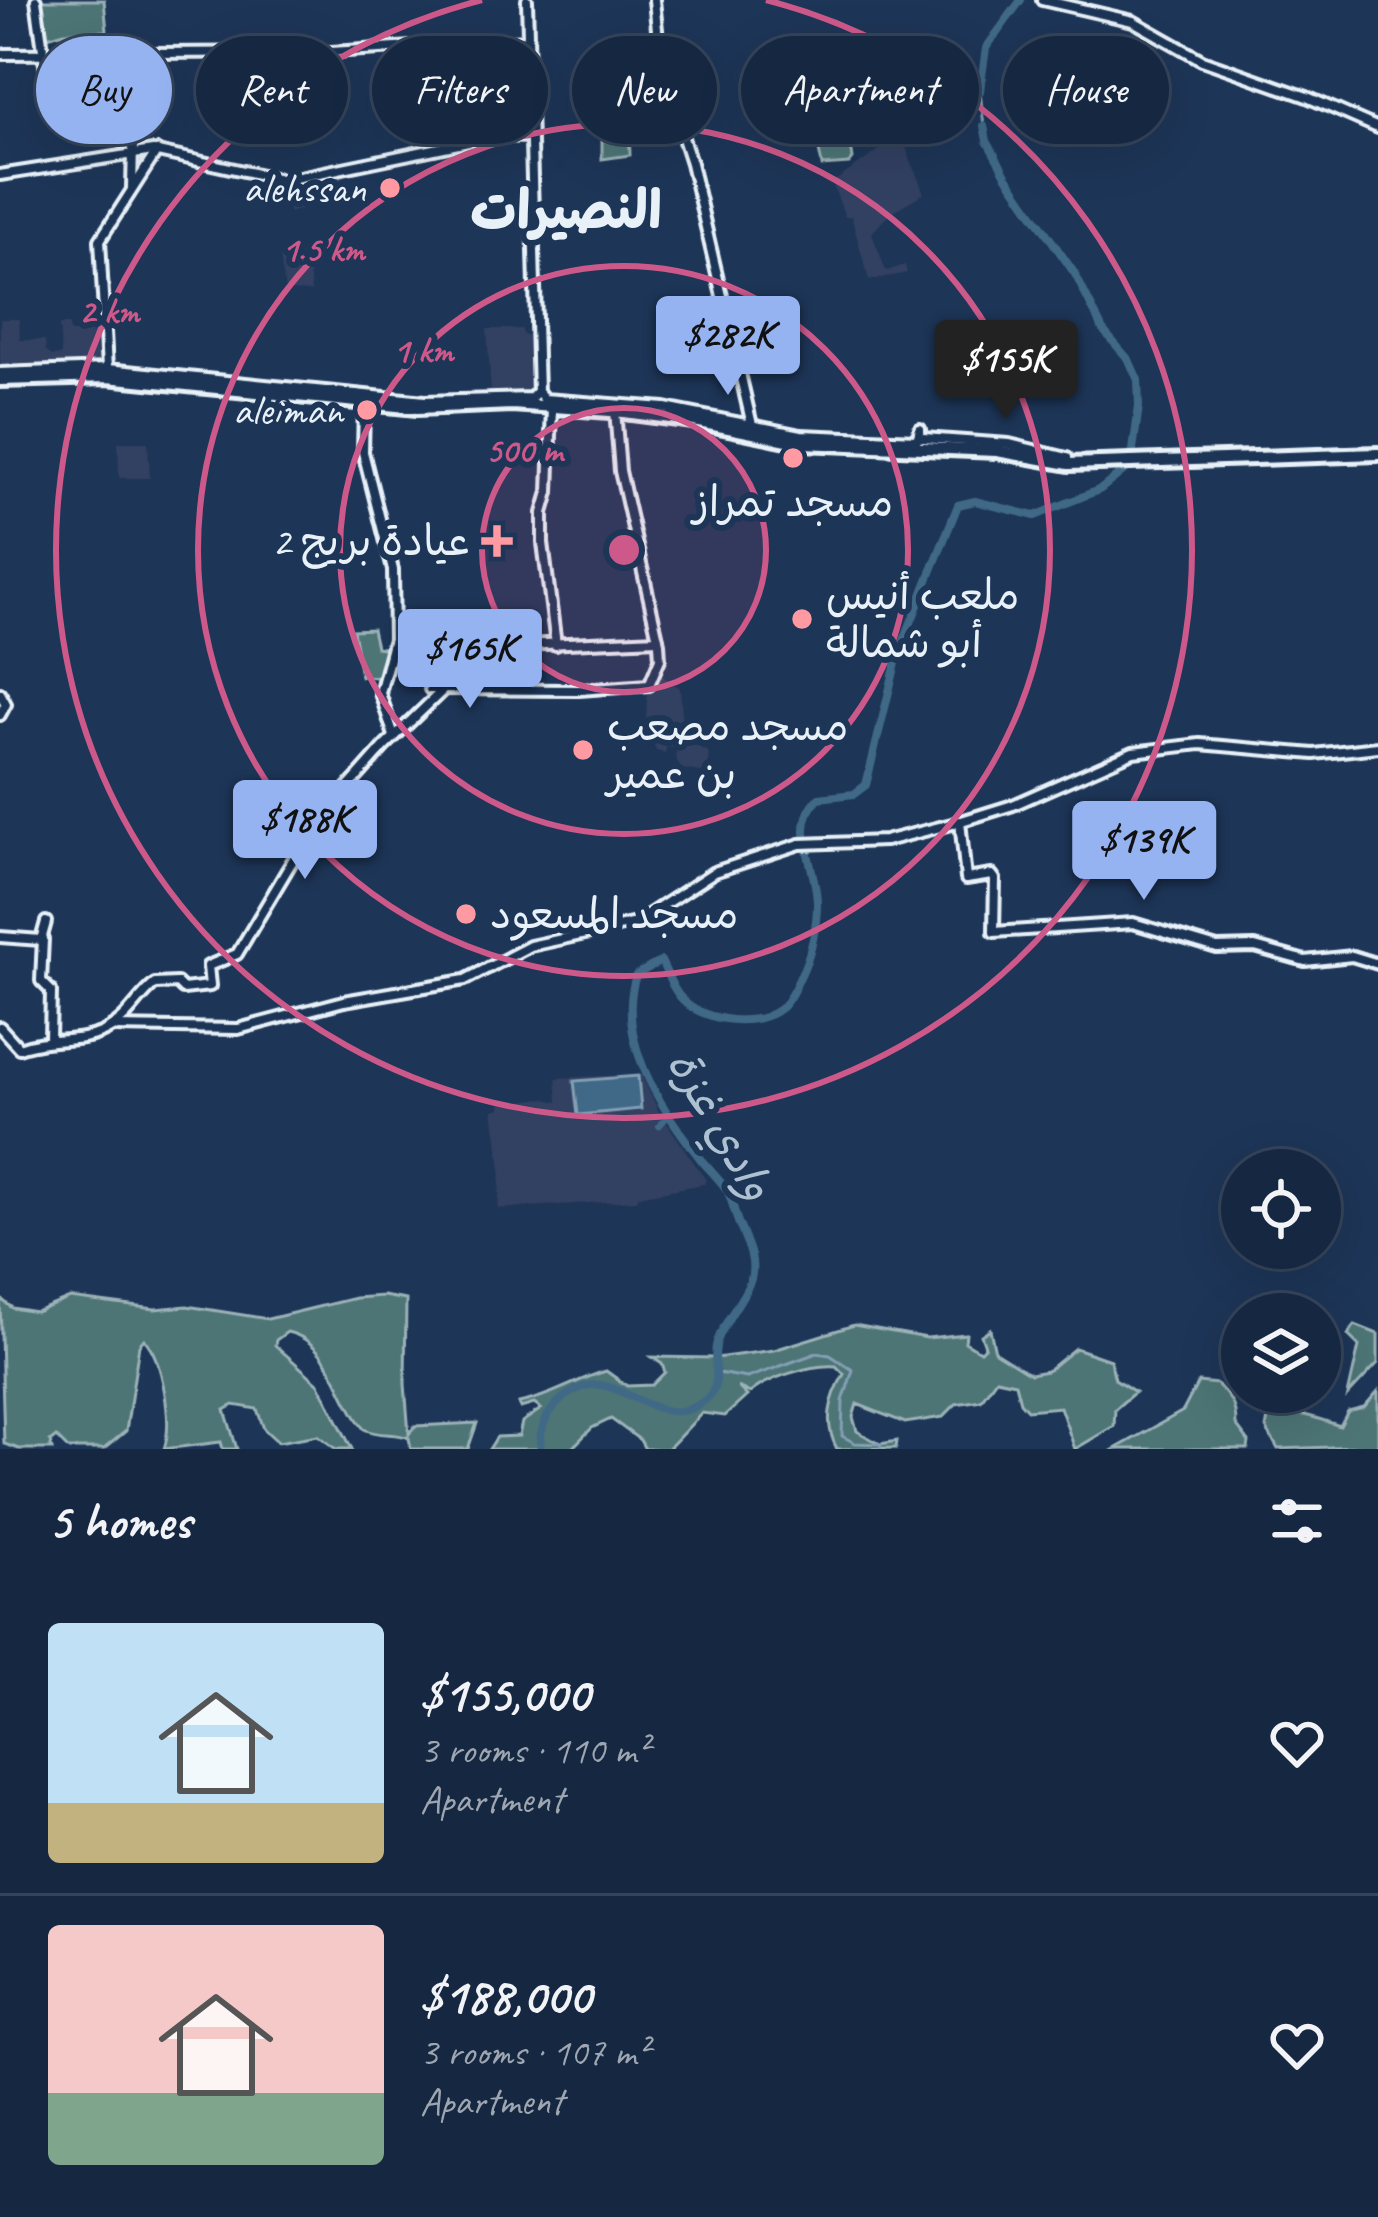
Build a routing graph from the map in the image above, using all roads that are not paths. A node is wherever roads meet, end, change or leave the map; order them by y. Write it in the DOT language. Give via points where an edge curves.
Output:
graph roads {
  1 [pos="36,0"];
  2 [pos="526,0"];
  3 [pos="654,0"];
  4 [pos="1042,1"];
  5 [pos="42,36"];
  6 [pos="526,36"];
  7 [pos="527,36"];
  8 [pos="372,49"];
  9 [pos="172,53"];
  10 [pos="0,54"];
  11 [pos="36,54"];
  12 [pos="1378,128"];
  13 [pos="131,144"];
  14 [pos="459,144"];
  15 [pos="531,144"];
  16 [pos="157,151"];
  17 [pos="132,153"];
  18 [pos="0,175"];
  19 [pos="132,188"];
  20 [pos="107,369"];
  21 [pos="0,378"];
  22 [pos="189,378"];
  23 [pos="226,386"];
  24 [pos="542,402"];
  25 [pos="414,405"];
  26 [pos="363,406"];
  27 [pos="484,406"];
  28 [pos="615,411"];
  29 [pos="752,425"];
  30 [pos="921,439"];
  31 [pos="1378,452"];
  32 [pos="1116,459"];
  33 [pos="1052,461"];
  34 [pos="658,641"];
  35 [pos="393,645"];
  36 [pos="556,645"];
  37 [pos="430,689"];
  38 [pos="443,690"];
  39 [pos="0,692"];
  40 [pos="0,715"];
  41 [pos="394,736"];
  42 [pos="1378,747"];
  43 [pos="960,821"];
  44 [pos="46,922"];
  45 [pos="0,937"];
  46 [pos="43,938"];
  47 [pos="1378,964"];
  48 [pos="0,1027"];
  49 [pos="112,1027"];
  50 [pos="50,1040"];
  1 -- 5 [label="street"];
  2 -- 6 [label="street"];
  2 -- 7 [label="street"];
  3 -- 29 [label="street" via="661,69"];
  4 -- 12 [label="street" via="1133,21 1202,60"];
  8 -- 9 [label="street"];
  10 -- 11 [label="street"];
  13 -- 17 [label="street"];
  14 -- 16 [label="street" via="283,181"];
  15 -- 24 [label="street"];
  16 -- 17 [label="street"];
  16 -- 19 [label="street"];
  17 -- 18 [label="street"];
  17 -- 19 [label="street"];
  19 -- 20 [label="street" via="100,240"];
  20 -- 21 [label="street"];
  20 -- 22 [label="street"];
  21 -- 22 [label="highway"];
  21 -- 23 [label="highway"];
  21 -- 26 [label="street" via="120,380"];
  22 -- 23 [label="highway"];
  22 -- 24 [label="street"];
  23 -- 25 [label="highway"];
  24 -- 25 [label="highway"];
  24 -- 27 [label="highway"];
  24 -- 28 [label="highway"];
  24 -- 29 [label="street" via="665,408"];
  24 -- 36 [label="street" via="550,492 543,543"];
  25 -- 27 [label="highway"];
  26 -- 27 [label="street"];
  26 -- 35 [label="street" via="363,452 393,571"];
  28 -- 30 [label="highway" via="802,443"];
  28 -- 33 [label="street" via="798,445"];
  28 -- 34 [label="street" via="620,471"];
  29 -- 30 [label="street"];
  30 -- 32 [label="highway"];
  30 -- 33 [label="highway"];
  31 -- 32 [label="highway"];
  32 -- 33 [label="highway"];
  34 -- 36 [label="street"];
  34 -- 38 [label="street" via="650,685"];
  35 -- 36 [label="street"];
  35 -- 41 [label="street" via="380,693"];
  37 -- 38 [label="street"];
  38 -- 41 [label="street"];
  39 -- 40 [label="street"];
  41 -- 49 [label="street" via="312,828 237,954 208,965 210,986 155,984"];
  42 -- 43 [label="street" via="1314,754 1212,744 1151,748"];
  43 -- 47 [label="street" via="966,879 995,879 994,932 1133,923 1217,948"];
  43 -- 49 [label="street" via="885,841 808,844 714,872 628,926 530,946 465,980 238,1029"];
  44 -- 46 [label="street"];
  45 -- 46 [label="street"];
  46 -- 50 [label="street"];
  48 -- 50 [label="street" via="19,1048"];
  49 -- 50 [label="street"];
}
